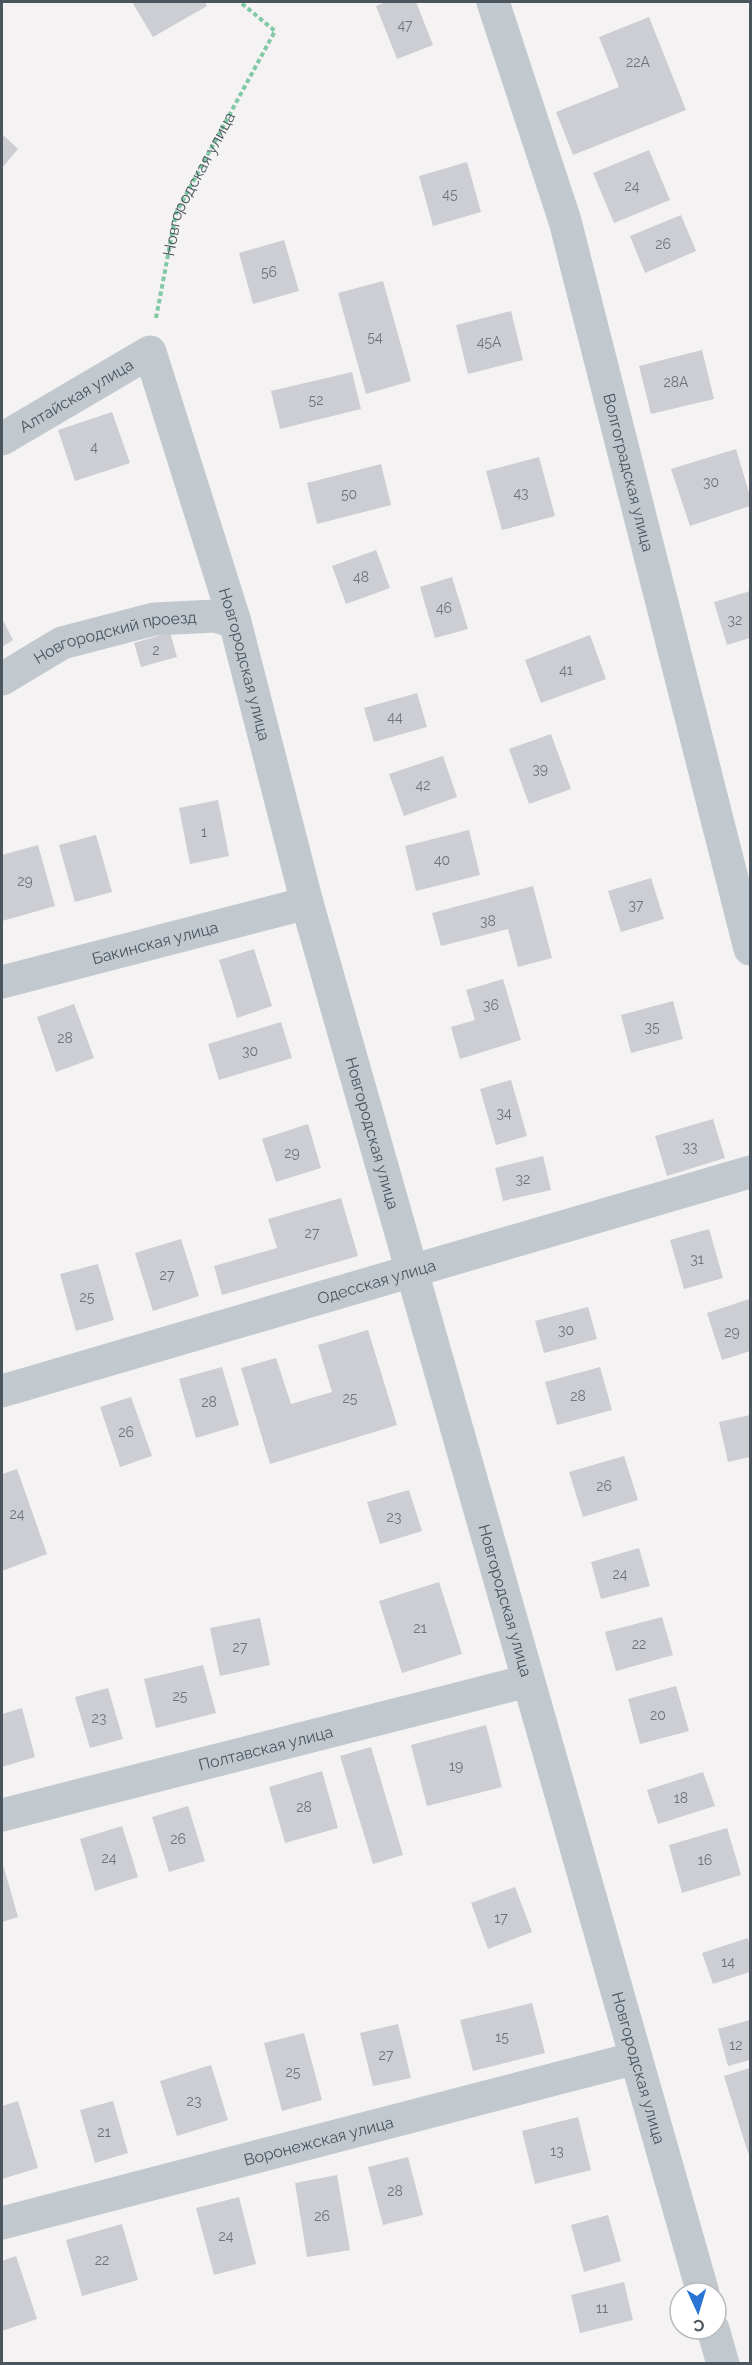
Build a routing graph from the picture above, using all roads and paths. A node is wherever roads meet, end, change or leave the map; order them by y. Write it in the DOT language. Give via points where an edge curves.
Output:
graph roads {
  1 [pos="240,2"];
  2 [pos="493,2"];
  3 [pos="150,352"];
  4 [pos="2,439"];
  5 [pos="235,621"];
  6 [pos="2,679"];
  7 [pos="307,903"];
  8 [pos="750,950"];
  9 [pos="2,982"];
  10 [pos="750,1173"];
  11 [pos="412,1272"];
  12 [pos="2,1391"];
  13 [pos="528,1681"];
  14 [pos="2,1815"];
  15 [pos="636,2058"];
  16 [pos="2,2223"];
  17 [pos="700,2281"];
  18 [pos="716,2341"];
  19 [pos="723,2364"];
  1 -- 3 [label="path, Новгородская улица" via="275,31 176,213"];
  2 -- 8 [label="street, Волгоградская улица" via="565,221"];
  3 -- 4 [label="street, Алтайская улица"];
  3 -- 5 [label="street, Новгородская улица"];
  5 -- 6 [label="street, Новгородский проезд" via="215,616 154,619 62,643"];
  5 -- 7 [label="street, Новгородская улица"];
  7 -- 9 [label="street, Бакинская улица"];
  7 -- 11 [label="street, Новгородская улица"];
  10 -- 11 [label="street, Одесская улица"];
  11 -- 12 [label="street, Одесская улица"];
  11 -- 13 [label="street, Новгородская улица"];
  13 -- 14 [label="street, Полтавская улица"];
  13 -- 15 [label="street, Новгородская улица"];
  15 -- 16 [label="street, Воронежская улица"];
  15 -- 17 [label="street, Новгородская улица"];
  18 -- 19 [label="street"];
}
